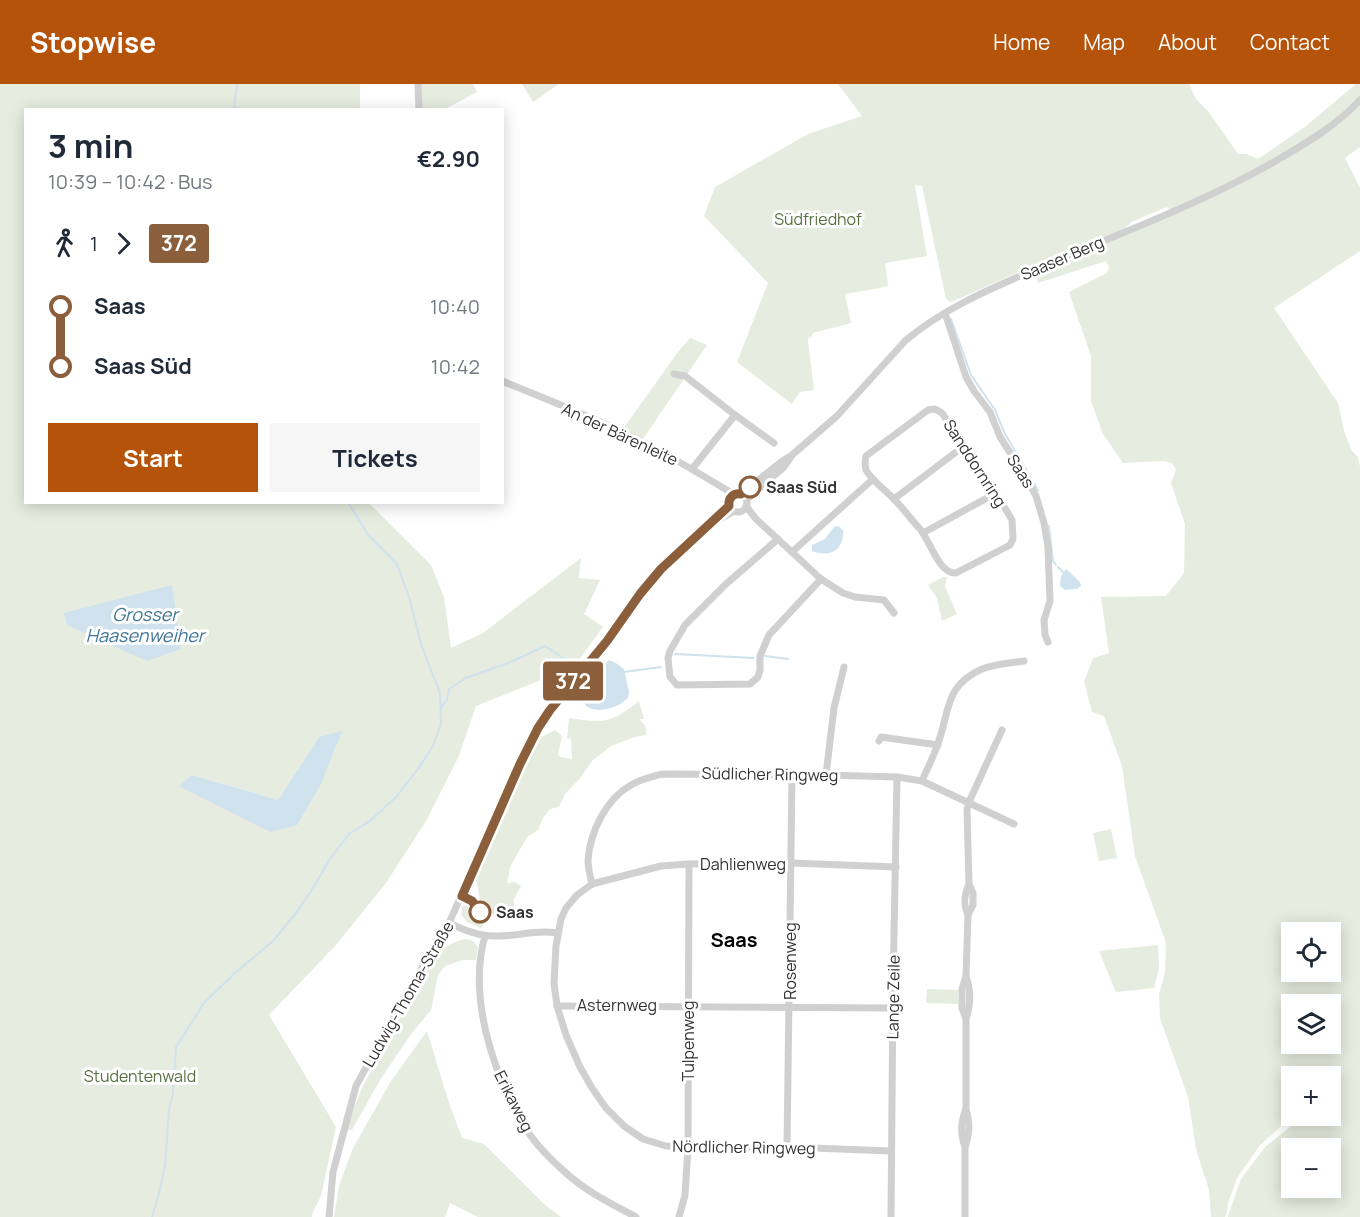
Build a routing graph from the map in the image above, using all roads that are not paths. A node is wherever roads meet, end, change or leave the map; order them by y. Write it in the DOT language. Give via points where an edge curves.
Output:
graph roads {
  1 [pos="418,84"];
  2 [pos="1360,100"];
  3 [pos="419,108"];
  4 [pos="945,313"];
  5 [pos="674,374"];
  6 [pos="504,382"];
  7 [pos="735,415"];
  8 [pos="774,443"];
  9 [pos="963,446"];
  10 [pos="692,469"];
  11 [pos="873,478"];
  12 [pos="996,493"];
  13 [pos="733,495"];
  14 [pos="894,499"];
  15 [pos="740,505"];
  16 [pos="923,533"];
  17 [pos="778,539"];
  18 [pos="792,552"];
  19 [pos="821,579"];
  20 [pos="894,613"];
  21 [pos="1048,642"];
  22 [pos="1024,661"];
  23 [pos="844,667"];
  24 [pos="1002,730"];
  25 [pos="879,741"];
  26 [pos="938,745"];
  27 [pos="792,775"];
  28 [pos="826,775"];
  29 [pos="897,777"];
  30 [pos="922,781"];
  31 [pos="969,802"];
  32 [pos="1014,824"];
  33 [pos="690,864"];
  34 [pos="791,864"];
  35 [pos="896,867"];
  36 [pos="592,884"];
  37 [pos="449,923"];
  38 [pos="557,933"];
  39 [pos="485,936"];
  40 [pos="557,1006"];
  41 [pos="688,1006"];
  42 [pos="790,1007"];
  43 [pos="893,1008"];
  44 [pos="688,1147"];
  45 [pos="787,1147"];
  46 [pos="891,1151"];
  47 [pos="329,1217"];
  48 [pos="636,1217"];
  49 [pos="679,1217"];
  50 [pos="891,1217"];
  51 [pos="965,1217"];
  1 -- 3 [label="street"];
  2 -- 4 [label="street, Saaser Berg" via="1317,137 1252,174 1017,277"];
  4 -- 15 [label="street, Saaser Berg" via="904,341 837,416 781,462"];
  4 -- 21 [label="street, Saas" via="966,377 1036,496 1048,547 1050,601 1044,620"];
  5 -- 7 [label="street" via="685,376"];
  6 -- 10 [label="street, An der Bärenleite" via="609,426"];
  7 -- 8 [label="street"];
  7 -- 10 [label="street"];
  9 -- 11 [label="street, Sanddornring" via="942,413 928,410 866,456 867,470"];
  9 -- 12 [label="street, Sanddornring"];
  9 -- 14 [label="street"];
  10 -- 13 [label="street, An der Bärenleite"];
  11 -- 14 [label="street, Sanddornring"];
  11 -- 18 [label="street"];
  12 -- 16 [label="street"];
  12 -- 16 [label="street, Sanddornring" via="1012,520 1010,545 952,574 944,570"];
  13 -- 15 [label="street"];
  13 -- 15 [label="street" via="730,499"];
  14 -- 16 [label="street, Sanddornring"];
  15 -- 17 [label="street"];
  15 -- 37 [label="street, Ludwig-Thoma-Straße" via="717,517 661,569 550,710 520,764"];
  17 -- 18 [label="street"];
  17 -- 19 [label="street" via="685,625 668,658 670,677 677,685 750,684 758,677 760,656 769,635"];
  18 -- 19 [label="street"];
  19 -- 20 [label="street" via="855,597 884,600"];
  22 -- 26 [label="street" via="981,670 966,679 946,700"];
  23 -- 28 [label="street" via="834,708"];
  24 -- 31 [label="street"];
  25 -- 26 [label="street" via="881,737"];
  26 -- 30 [label="street"];
  27 -- 28 [label="street, Südlicher Ringweg"];
  27 -- 34 [label="street, Rosenweg"];
  27 -- 36 [label="street, Südlicher Ringweg" via="662,774 629,786 615,796 597,826 588,862"];
  28 -- 29 [label="street, Südlicher Ringweg"];
  29 -- 30 [label="street, Südlicher Ringweg"];
  29 -- 35 [label="street, Lange Zeile"];
  30 -- 31 [label="street, Südlicher Ringweg"];
  31 -- 32 [label="street, Südlicher Ringweg"];
  31 -- 51 [label="street" via="969,885 973,904 968,915 966,976 970,1007 966,1018 966,1108 961,1128 965,1147"];
  33 -- 34 [label="street, Dahlienweg"];
  33 -- 36 [label="street, Dahlienweg" via="661,866"];
  33 -- 41 [label="street, Tulpenweg"];
  34 -- 35 [label="street, Dahlienweg"];
  34 -- 42 [label="street, Rosenweg"];
  35 -- 43 [label="street, Lange Zeile"];
  36 -- 38 [label="street, Nördlicher Ringweg" via="566,908"];
  37 -- 39 [label="street"];
  37 -- 47 [label="street, Ludwig-Thoma-Straße" via="356,1086 333,1172"];
  38 -- 39 [label="street"];
  38 -- 40 [label="street, Nördlicher Ringweg"];
  39 -- 48 [label="street, Erikaweg" via="480,986 488,1043 522,1123 567,1174"];
  40 -- 41 [label="street, Asternweg"];
  40 -- 44 [label="street, Nördlicher Ringweg" via="580,1067 606,1108 643,1138 666,1146"];
  41 -- 42 [label="street, Asternweg"];
  41 -- 44 [label="street, Tulpenweg"];
  42 -- 43 [label="street, Asternweg"];
  42 -- 45 [label="street, Rosenweg"];
  43 -- 46 [label="street, Lange Zeile"];
  44 -- 45 [label="street, Nördlicher Ringweg"];
  44 -- 49 [label="street, Tulpenweg" via="685,1195"];
  45 -- 46 [label="street, Nördlicher Ringweg"];
  46 -- 50 [label="street, Lange Zeile"];
}
